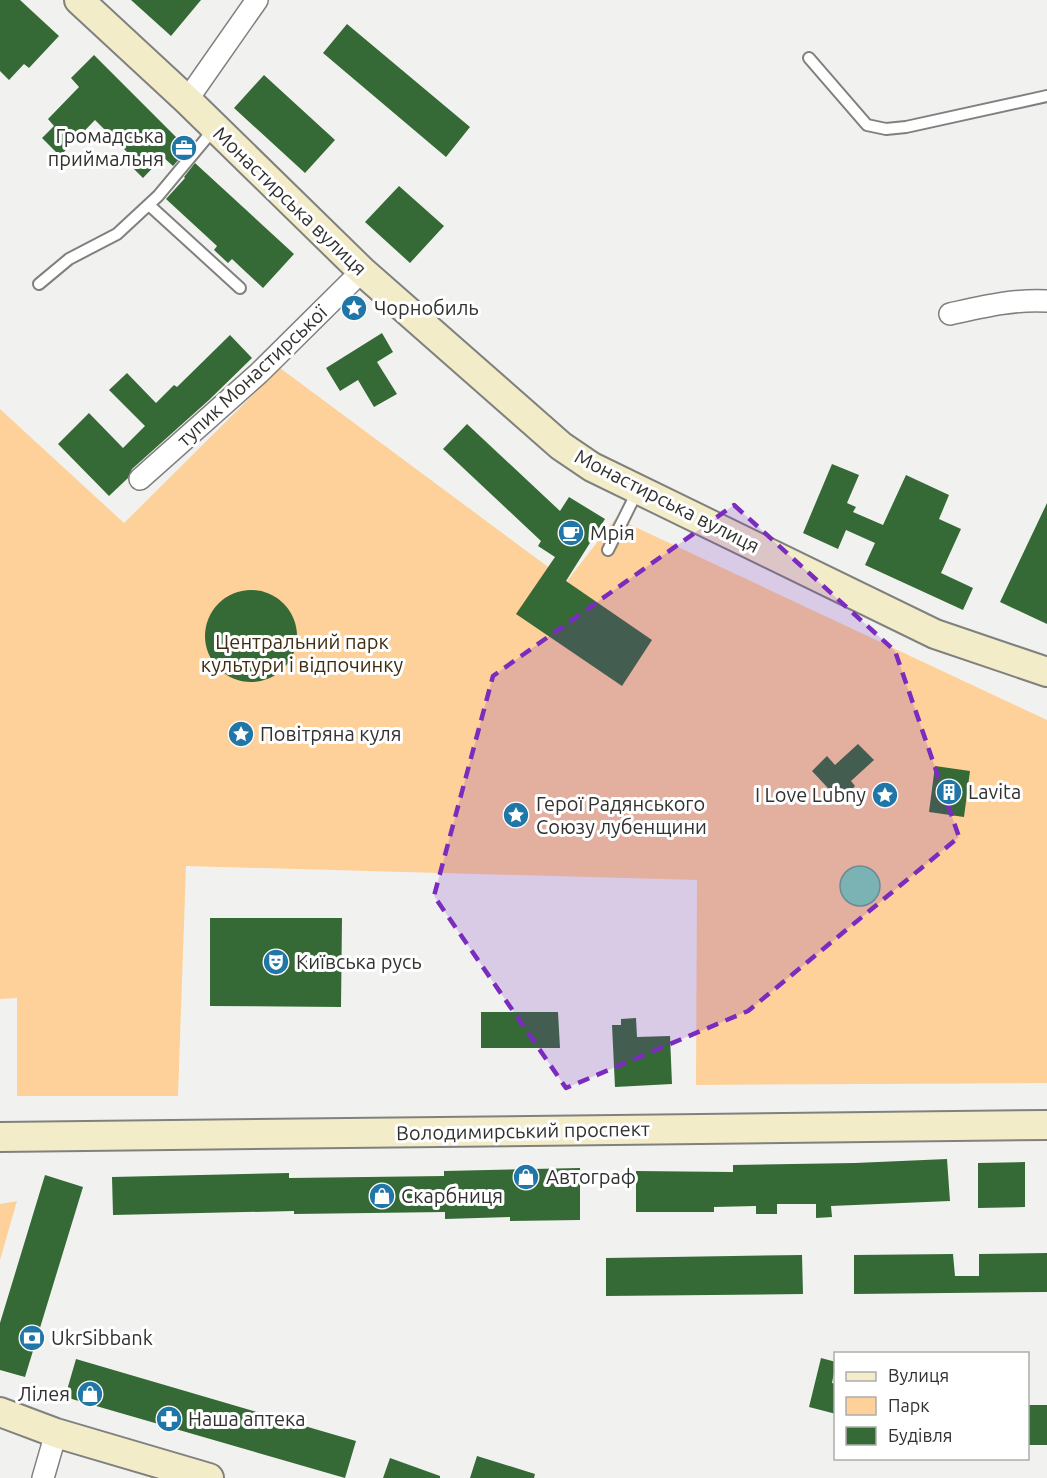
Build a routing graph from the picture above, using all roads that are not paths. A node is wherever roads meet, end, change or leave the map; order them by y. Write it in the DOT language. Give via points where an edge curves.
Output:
graph roads {
  1 [pos="79,0"];
  2 [pos="257,0"];
  3 [pos="809,58"];
  4 [pos="1047,96"];
  5 [pos="187,100"];
  6 [pos="215,128"];
  7 [pos="148,205"];
  8 [pos="362,271"];
  9 [pos="39,284"];
  10 [pos="240,288"];
  11 [pos="1047,301"];
  12 [pos="950,314"];
  13 [pos="140,479"];
  14 [pos="639,490"];
  15 [pos="608,550"];
  16 [pos="1047,672"];
  17 [pos="1047,1125"];
  18 [pos="0,1137"];
  19 [pos="0,1412"];
  20 [pos="56,1433"];
  21 [pos="43,1478"];
  22 [pos="210,1478"];
  1 -- 5 [label="main road, Монастирська вулиця"];
  2 -- 5 [label="street"];
  3 -- 4 [label="lane" via="867,125 886,129"];
  5 -- 6 [label="main road, Монастирська вулиця"];
  6 -- 7 [label="lane"];
  6 -- 8 [label="main road, Монастирська вулиця"];
  7 -- 9 [label="lane" via="117,234 69,259"];
  7 -- 10 [label="lane"];
  8 -- 13 [label="street, тупик Монастирської" via="259,373"];
  8 -- 14 [label="main road, Монастирська вулиця" via="561,446 592,468"];
  11 -- 12 [label="street" via="993,304"];
  14 -- 15 [label="lane"];
  14 -- 16 [label="main road, Монастирська вулиця" via="935,634"];
  17 -- 18 [label="main road, Володимирський проспект"];
  19 -- 20 [label="main road"];
  20 -- 21 [label="street"];
  20 -- 22 [label="main road"];
}
